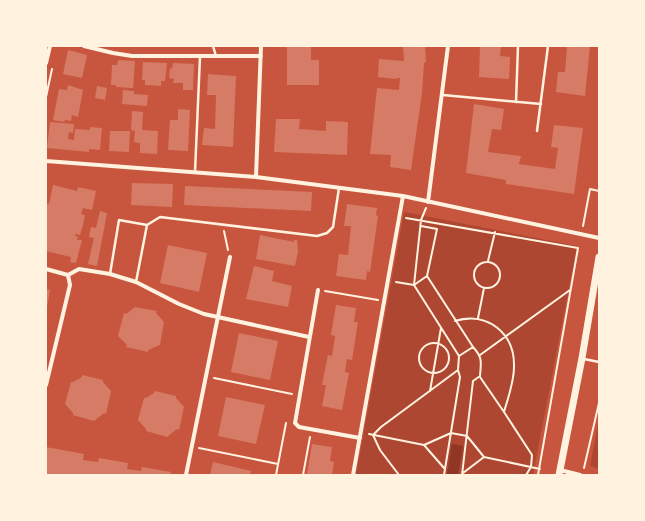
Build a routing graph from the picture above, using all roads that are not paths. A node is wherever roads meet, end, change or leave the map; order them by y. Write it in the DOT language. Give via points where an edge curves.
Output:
graph roads {
  1 [pos="50,46"];
  2 [pos="84,46"];
  3 [pos="214,46"];
  4 [pos="261,46"];
  5 [pos="448,46"];
  6 [pos="518,46"];
  7 [pos="548,46"];
  8 [pos="200,56"];
  9 [pos="216,56"];
  10 [pos="261,56"];
  11 [pos="46,63"];
  12 [pos="443,95"];
  13 [pos="516,102"];
  14 [pos="541,104"];
  15 [pos="537,131"];
  16 [pos="46,161"];
  17 [pos="195,173"];
  18 [pos="256,177"];
  19 [pos="339,187"];
  20 [pos="403,196"];
  21 [pos="428,202"];
  22 [pos="147,224"];
  23 [pos="599,238"];
  24 [pos="230,257"];
  25 [pos="599,258"];
  26 [pos="46,269"];
  27 [pos="110,274"];
  28 [pos="68,275"];
  29 [pos="136,282"];
  30 [pos="318,290"];
  31 [pos="218,316"];
  32 [pos="309,336"];
  33 [pos="582,358"];
  34 [pos="599,362"];
  35 [pos="46,385"];
  36 [pos="360,438"];
  37 [pos="559,473"];
  38 [pos="186,475"];
  39 [pos="353,475"];
  40 [pos="582,475"];
  1 -- 11 [label="street"];
  2 -- 8 [label="street" via="132,56"];
  3 -- 9 [label="lane"];
  4 -- 10 [label="street"];
  5 -- 12 [label="street"];
  6 -- 13 [label="lane"];
  7 -- 14 [label="lane"];
  8 -- 9 [label="street"];
  8 -- 17 [label="lane"];
  9 -- 10 [label="street"];
  10 -- 18 [label="street"];
  12 -- 13 [label="lane"];
  12 -- 21 [label="street"];
  13 -- 14 [label="lane"];
  14 -- 15 [label="lane"];
  16 -- 17 [label="street"];
  17 -- 18 [label="street"];
  18 -- 19 [label="street"];
  19 -- 20 [label="street"];
  19 -- 22 [label="lane" via="333,227 327,233 317,236 160,217"];
  20 -- 21 [label="street"];
  20 -- 36 [label="street"];
  21 -- 23 [label="street"];
  22 -- 27 [label="lane" via="119,220"];
  22 -- 29 [label="lane"];
  24 -- 31 [label="street"];
  25 -- 33 [label="main road"];
  26 -- 28 [label="street"];
  27 -- 28 [label="street" via="79,269"];
  27 -- 29 [label="street"];
  28 -- 35 [label="street" via="70,285"];
  29 -- 31 [label="street" via="204,314"];
  30 -- 32 [label="street"];
  31 -- 32 [label="street"];
  31 -- 38 [label="street"];
  32 -- 36 [label="street" via="296,424 311,430"];
  33 -- 34 [label="lane"];
  33 -- 37 [label="main road"];
  36 -- 39 [label="street"];
  37 -- 40 [label="street"];
}
